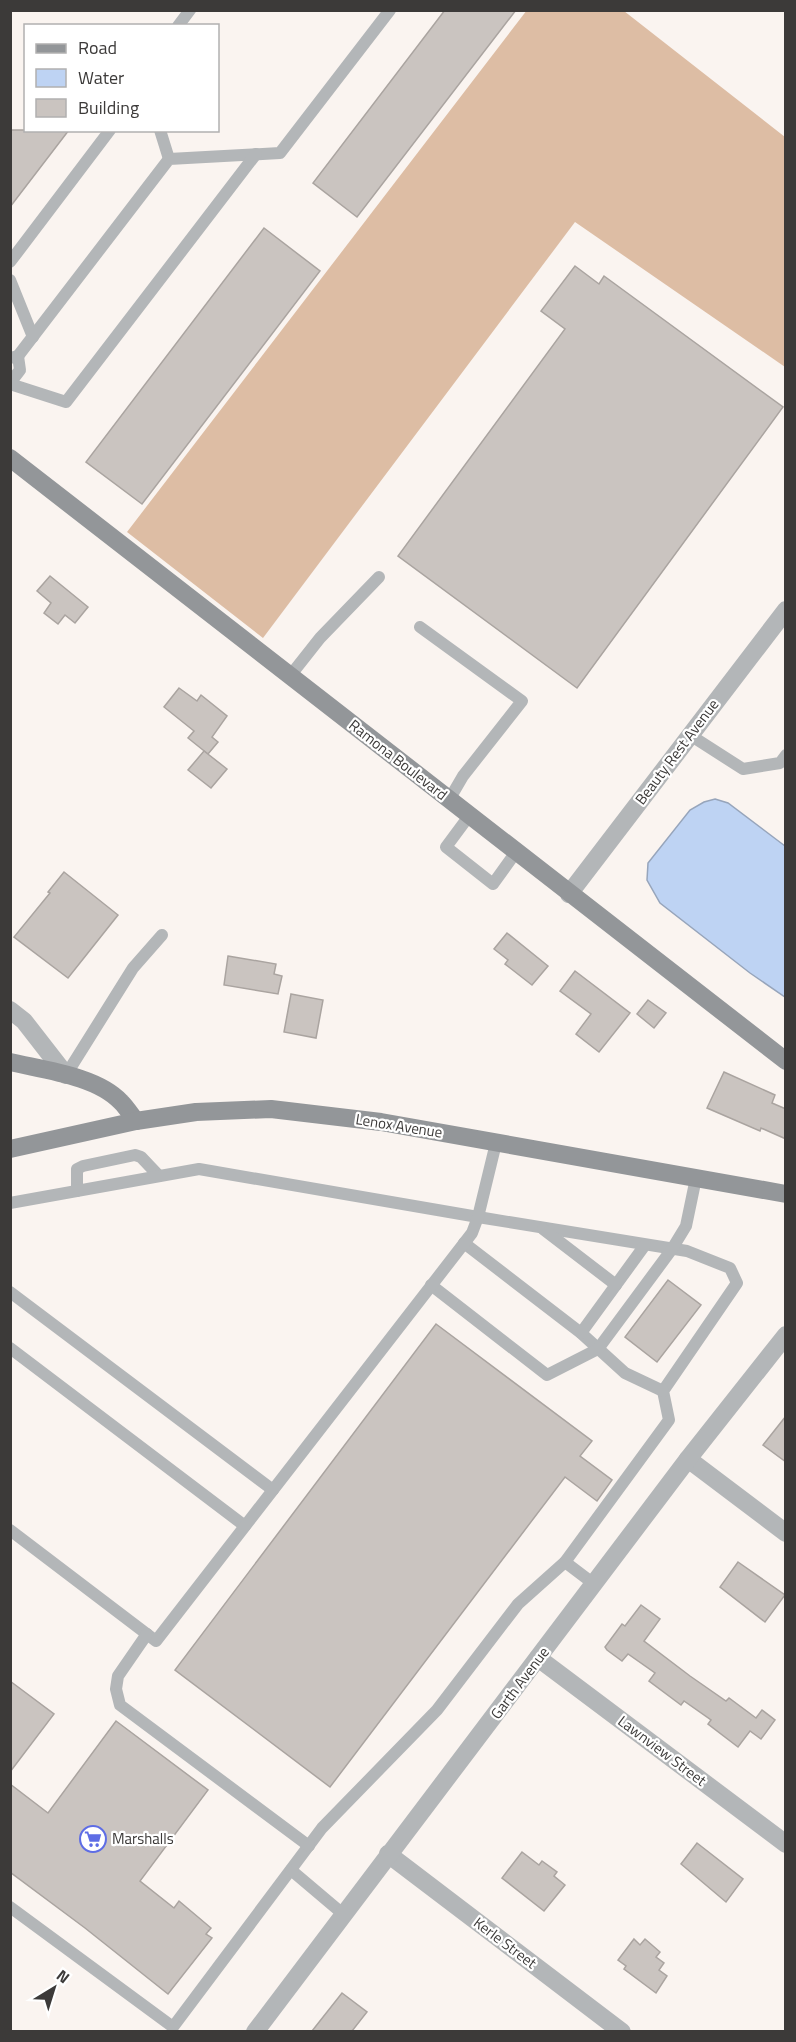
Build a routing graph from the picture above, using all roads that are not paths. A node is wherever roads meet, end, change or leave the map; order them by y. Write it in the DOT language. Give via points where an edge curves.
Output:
graph roads {
  1 [pos="190,10"];
  2 [pos="390,10"];
  3 [pos="180,24"];
  4 [pos="108,132"];
  5 [pos="161,132"];
  6 [pos="256,154"];
  7 [pos="170,159"];
  8 [pos="10,262"];
  9 [pos="10,280"];
  10 [pos="33,337"];
  11 [pos="14,357"];
  12 [pos="10,383"];
  13 [pos="10,458"];
  14 [pos="379,577"];
  15 [pos="786,610"];
  16 [pos="420,627"];
  17 [pos="290,676"];
  18 [pos="690,735"];
  19 [pos="786,755"];
  20 [pos="449,800"];
  21 [pos="469,816"];
  22 [pos="516,852"];
  23 [pos="569,894"];
  24 [pos="162,935"];
  25 [pos="10,1010"];
  26 [pos="786,1061"];
  27 [pos="10,1062"];
  28 [pos="66,1075"];
  29 [pos="136,1121"];
  30 [pos="496,1143"];
  31 [pos="10,1149"];
  32 [pos="159,1176"];
  33 [pos="696,1178"];
  34 [pos="77,1191"];
  35 [pos="786,1194"];
  36 [pos="10,1203"];
  37 [pos="478,1217"];
  38 [pos="542,1228"];
  39 [pos="464,1243"];
  40 [pos="645,1245"];
  41 [pos="672,1249"];
  42 [pos="431,1285"];
  43 [pos="616,1285"];
  44 [pos="10,1292"];
  45 [pos="581,1334"];
  46 [pos="786,1335"];
  47 [pos="10,1348"];
  48 [pos="598,1349"];
  49 [pos="663,1391"];
  50 [pos="688,1460"];
  51 [pos="273,1490"];
  52 [pos="245,1527"];
  53 [pos="10,1530"];
  54 [pos="786,1533"];
  55 [pos="565,1562"];
  56 [pos="594,1584"];
  57 [pos="147,1634"];
  58 [pos="538,1658"];
  59 [pos="786,1844"];
  60 [pos="309,1846"];
  61 [pos="388,1854"];
  62 [pos="291,1870"];
  63 [pos="10,1907"];
  64 [pos="343,1914"];
  65 [pos="174,2030"];
  66 [pos="255,2031"];
  67 [pos="622,2031"];
  1 -- 3 [label="lane"];
  2 -- 6 [label="lane" via="280,153"];
  4 -- 8 [label="lane"];
  5 -- 7 [label="lane"];
  6 -- 7 [label="lane"];
  6 -- 12 [label="lane" via="66,402"];
  7 -- 10 [label="lane"];
  9 -- 10 [label="lane"];
  10 -- 11 [label="lane"];
  11 -- 12 [label="lane" via="20,370"];
  13 -- 17 [label="street, Ramona Boulevard"];
  14 -- 17 [label="lane" via="320,638"];
  15 -- 18 [label="street, Beauty Rest Avenue"];
  16 -- 20 [label="lane" via="522,701"];
  17 -- 20 [label="street, Ramona Boulevard"];
  18 -- 19 [label="lane" via="743,769 780,763"];
  18 -- 23 [label="street, Beauty Rest Avenue"];
  20 -- 21 [label="street, Ramona Boulevard"];
  21 -- 22 [label="street, Ramona Boulevard"];
  21 -- 22 [label="lane" via="446,847 493,884"];
  22 -- 23 [label="street, Ramona Boulevard"];
  23 -- 26 [label="street, Ramona Boulevard"];
  24 -- 28 [label="lane" via="133,968"];
  25 -- 28 [label="street" via="24,1021"];
  27 -- 28 [label="street"];
  28 -- 29 [label="street" via="97,1085 120,1101"];
  29 -- 30 [label="street, Lenox Avenue" via="196,1112 271,1109 381,1122"];
  29 -- 31 [label="street, Lenox Avenue"];
  30 -- 33 [label="street, Lenox Avenue"];
  30 -- 37 [label="lane"];
  32 -- 34 [label="lane"];
  32 -- 34 [label="lane" via="135,1155 77,1169"];
  32 -- 37 [label="lane" via="199,1169"];
  33 -- 35 [label="street, Lenox Avenue"];
  33 -- 41 [label="lane" via="686,1226"];
  34 -- 36 [label="lane"];
  37 -- 38 [label="lane"];
  37 -- 39 [label="lane"];
  38 -- 40 [label="lane"];
  38 -- 43 [label="lane"];
  39 -- 42 [label="lane"];
  39 -- 45 [label="lane"];
  40 -- 41 [label="lane"];
  40 -- 43 [label="lane"];
  41 -- 48 [label="lane"];
  41 -- 49 [label="lane" via="730,1268 737,1283"];
  42 -- 48 [label="lane" via="547,1375"];
  42 -- 51 [label="lane"];
  43 -- 45 [label="lane"];
  44 -- 51 [label="lane"];
  45 -- 48 [label="lane"];
  46 -- 50 [label="street, Garth Avenue"];
  47 -- 52 [label="lane"];
  48 -- 49 [label="lane" via="625,1372"];
  49 -- 55 [label="lane" via="669,1420"];
  50 -- 54 [label="street"];
  50 -- 56 [label="street, Garth Avenue"];
  51 -- 52 [label="lane"];
  52 -- 57 [label="lane" via="156,1641"];
  53 -- 57 [label="lane"];
  55 -- 56 [label="lane"];
  55 -- 60 [label="lane" via="518,1604 437,1710"];
  56 -- 58 [label="street, Garth Avenue"];
  57 -- 60 [label="lane" via="118,1676 120,1705"];
  58 -- 59 [label="street, Lawnview Street"];
  58 -- 61 [label="street, Garth Avenue"];
  60 -- 62 [label="lane"];
  61 -- 64 [label="street, Garth Avenue"];
  61 -- 67 [label="street, Kerle Street"];
  62 -- 64 [label="lane"];
  62 -- 65 [label="lane"];
  63 -- 65 [label="lane"];
  64 -- 66 [label="street, Garth Avenue"];
}
